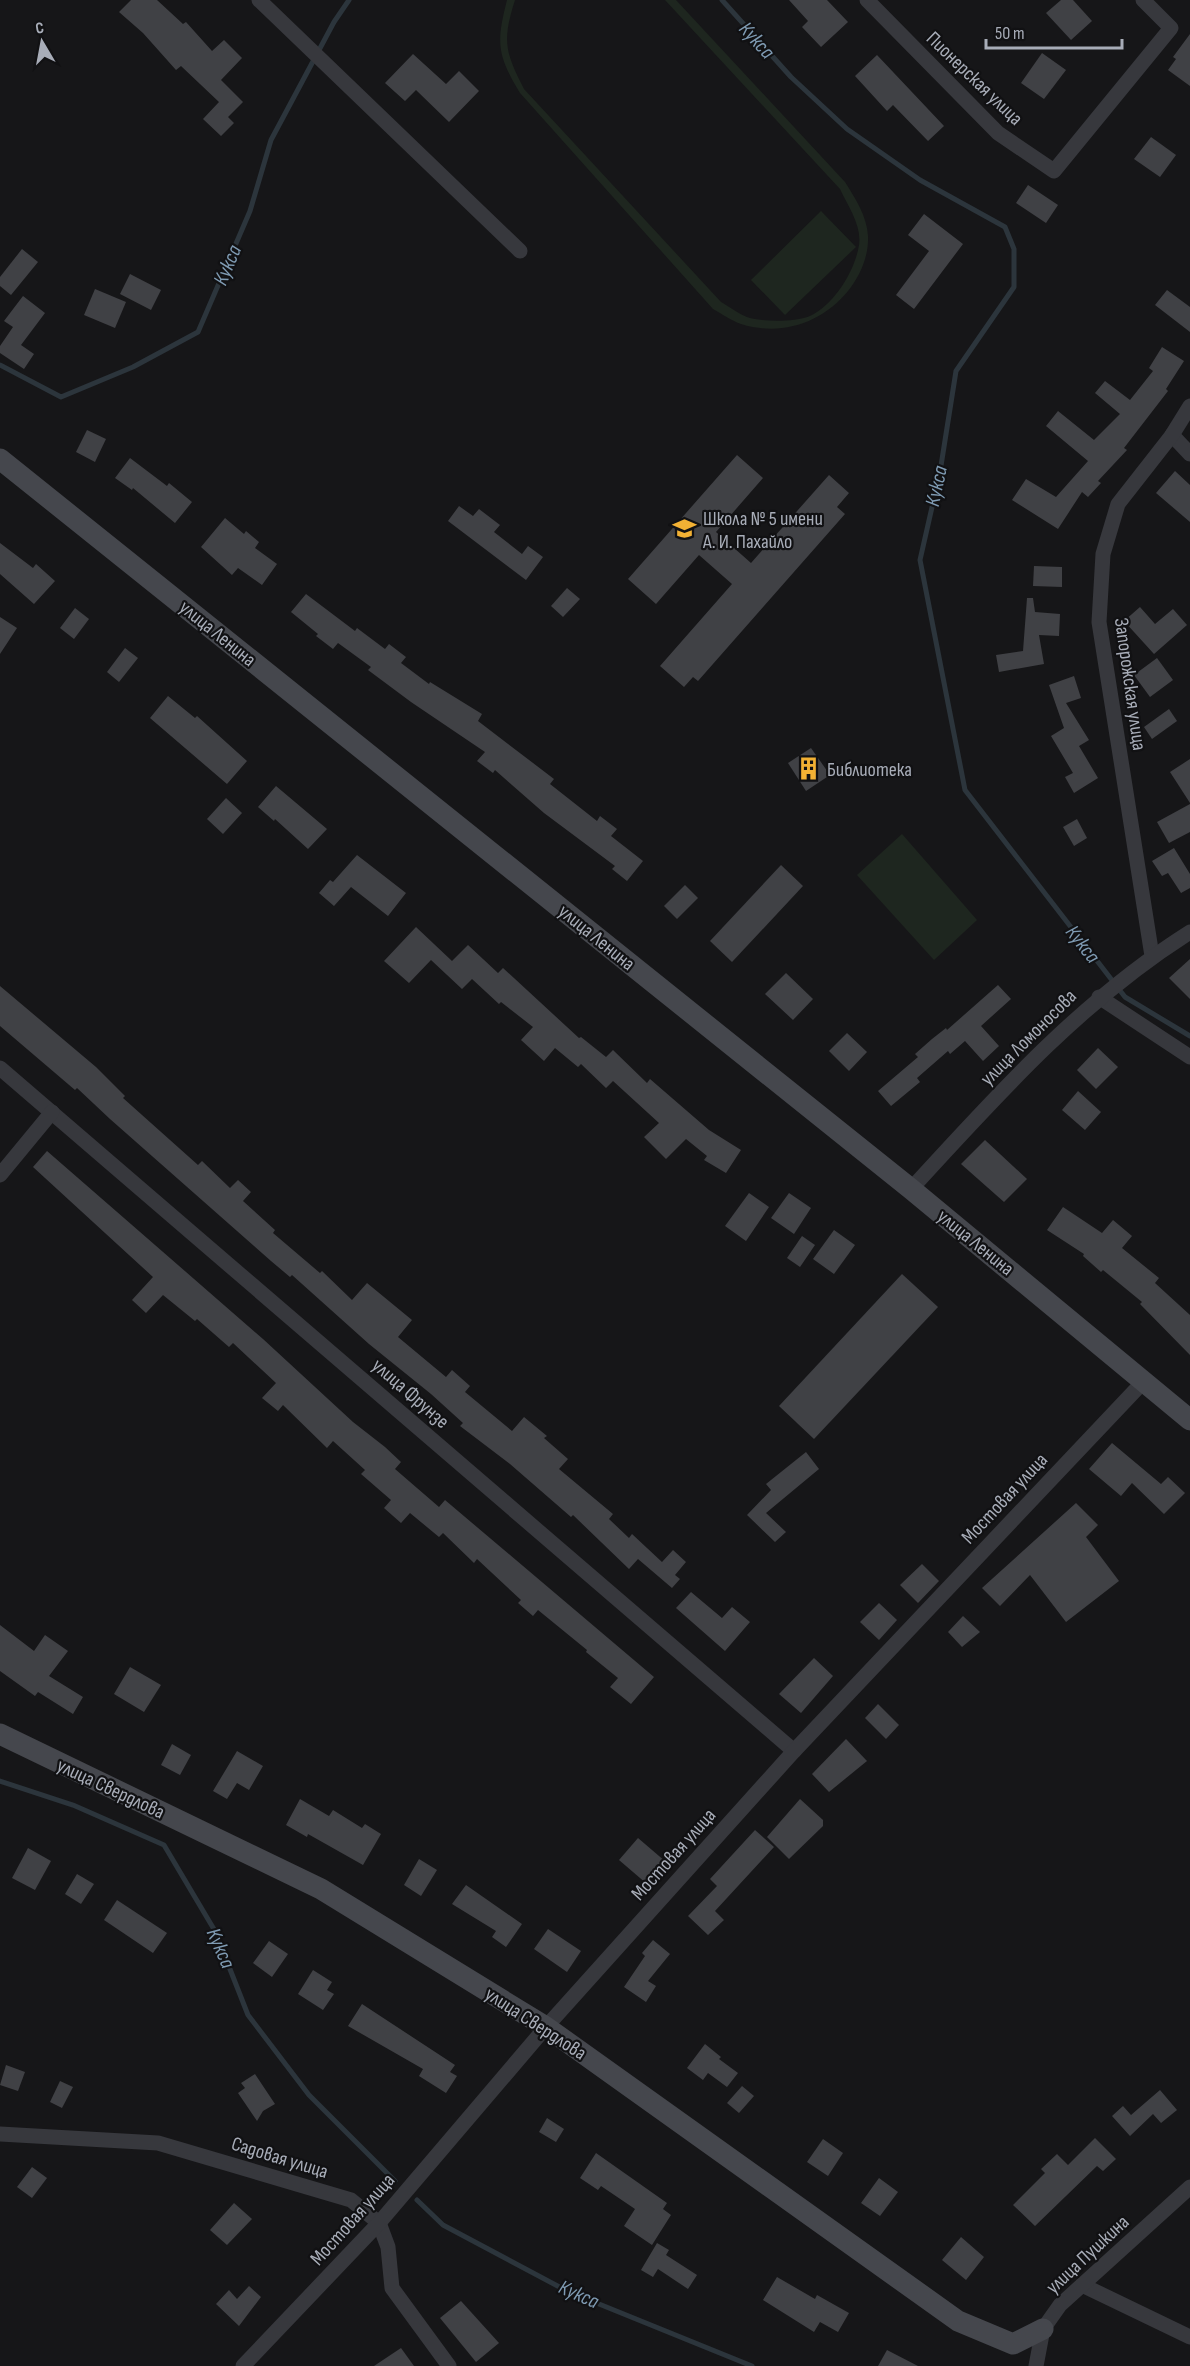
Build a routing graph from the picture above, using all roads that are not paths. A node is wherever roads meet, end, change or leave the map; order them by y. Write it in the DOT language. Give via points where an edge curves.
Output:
graph roads {
  1 [pos="867,0"];
  2 [pos="1143,0"];
  3 [pos="263,1"];
  4 [pos="520,251"];
  5 [pos="1190,406"];
  6 [pos="1172,435"];
  7 [pos="1190,454"];
  8 [pos="0,459"];
  9 [pos="1190,932"];
  10 [pos="1152,956"];
  11 [pos="1103,994"];
  12 [pos="1190,1057"];
  13 [pos="0,1068"];
  14 [pos="52,1112"];
  15 [pos="0,1174"];
  16 [pos="911,1189"];
  17 [pos="1145,1380"];
  18 [pos="1190,1420"];
  19 [pos="0,1734"];
  20 [pos="794,1750"];
  21 [pos="546,2027"];
  22 [pos="0,2134"];
  23 [pos="1190,2187"];
  24 [pos="379,2223"];
  25 [pos="1082,2285"];
  26 [pos="1043,2329"];
  27 [pos="1190,2337"];
  28 [pos="243,2366"];
  29 [pos="449,2366"];
  30 [pos="1036,2366"];
  1 -- 2 [label="street, Пионерская улица" via="998,133 1054,171 1171,28"];
  3 -- 4 [label="street"];
  5 -- 6 [label="street, Запорожская улица"];
  6 -- 7 [label="street"];
  6 -- 10 [label="street, Запорожская улица" via="1118,504 1103,554 1099,622"];
  8 -- 16 [label="street, улица Ленина"];
  9 -- 10 [label="street, улица Ломоносова"];
  10 -- 11 [label="street, улица Ломоносова"];
  11 -- 12 [label="street"];
  11 -- 16 [label="street, улица Ломоносова" via="1051,1040"];
  13 -- 14 [label="street, улица Фрунзе"];
  14 -- 15 [label="street"];
  14 -- 20 [label="street, улица Фрунзе"];
  16 -- 17 [label="street, улица Ленина"];
  17 -- 18 [label="street, улица Ленина"];
  17 -- 20 [label="street, Мостовая улица"];
  19 -- 21 [label="street, улица Свердлова" via="321,1889"];
  20 -- 21 [label="street, Мостовая улица"];
  21 -- 24 [label="street, Мостовая улица"];
  21 -- 26 [label="street, улица Свердлова" via="958,2321 1013,2344"];
  22 -- 24 [label="street, Садовая улица" via="158,2143 351,2200"];
  23 -- 25 [label="street, улица Пушкина"];
  24 -- 28 [label="street, Мостовая улица"];
  24 -- 29 [label="street" via="388,2247 392,2288"];
  25 -- 26 [label="street, улица Пушкина" via="1060,2305"];
  25 -- 27 [label="street"];
  26 -- 30 [label="street, улица Пушкина"];
}
